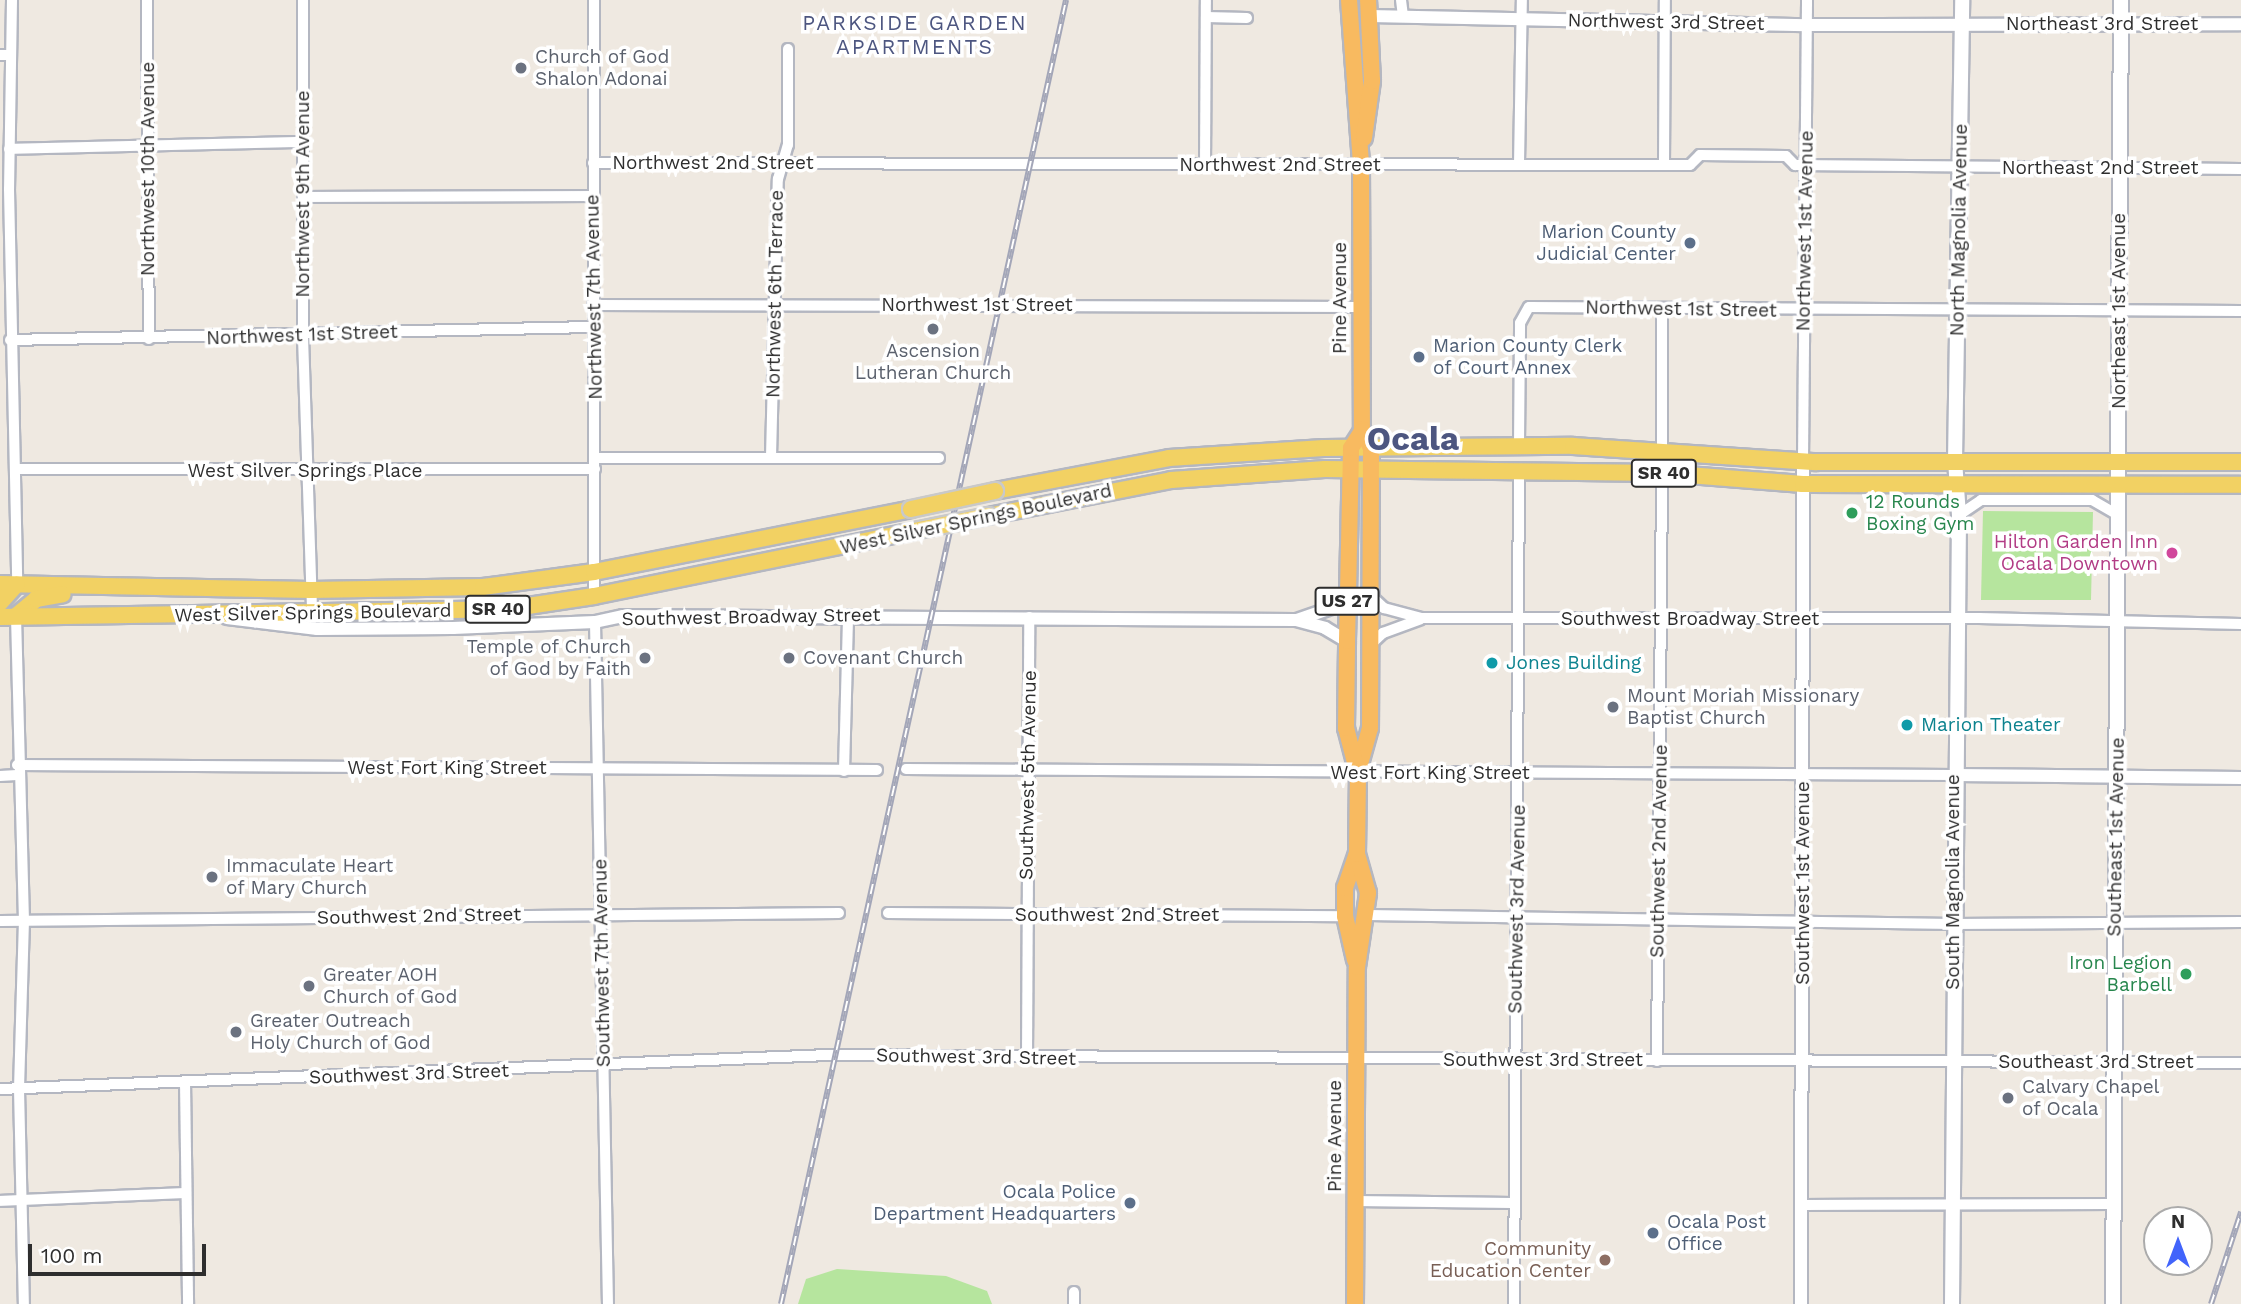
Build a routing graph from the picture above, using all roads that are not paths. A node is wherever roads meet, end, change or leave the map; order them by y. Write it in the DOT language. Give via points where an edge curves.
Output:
graph roads {
  1 [pos="12,0"];
  2 [pos="147,0"];
  3 [pos="303,0"];
  4 [pos="594,0"];
  5 [pos="1206,0"];
  6 [pos="1349,0"];
  7 [pos="1401,0"];
  8 [pos="1522,0"];
  9 [pos="1665,0"];
  10 [pos="1807,0"];
  11 [pos="1962,0"];
  12 [pos="2121,0"];
  13 [pos="1369,8"];
  14 [pos="1206,17"];
  15 [pos="1402,17"];
  16 [pos="1247,18"];
  17 [pos="1521,20"];
  18 [pos="1665,21"];
  19 [pos="2120,24"];
  20 [pos="2241,24"];
  21 [pos="1807,25"];
  22 [pos="1962,25"];
  23 [pos="788,49"];
  24 [pos="0,55"];
  25 [pos="11,55"];
  26 [pos="302,142"];
  27 [pos="148,145"];
  28 [pos="9,149"];
  29 [pos="593,163"];
  30 [pos="782,163"];
  31 [pos="1519,164"];
  32 [pos="1664,164"];
  33 [pos="1805,164"];
  34 [pos="1361,165"];
  35 [pos="1205,166"];
  36 [pos="1959,167"];
  37 [pos="2121,169"];
  38 [pos="2241,169"];
  39 [pos="4,189"];
  40 [pos="303,197"];
  41 [pos="592,197"];
  42 [pos="774,303"];
  43 [pos="593,305"];
  44 [pos="1361,307"];
  45 [pos="1662,309"];
  46 [pos="1959,309"];
  47 [pos="1803,310"];
  48 [pos="2118,310"];
  49 [pos="2241,311"];
  50 [pos="593,327"];
  51 [pos="303,337"];
  52 [pos="149,339"];
  53 [pos="10,341"];
  54 [pos="1362,431"];
  55 [pos="1518,445"];
  56 [pos="1351,448"];
  57 [pos="1371,448"];
  58 [pos="1662,451"];
  59 [pos="771,457"];
  60 [pos="1732,457"];
  61 [pos="939,458"];
  62 [pos="1803,461"];
  63 [pos="1955,461"];
  64 [pos="2119,462"];
  65 [pos="2241,462"];
  66 [pos="595,463"];
  67 [pos="16,469"];
  68 [pos="1350,470"];
  69 [pos="1371,470"];
  70 [pos="1590,471"];
  71 [pos="306,472"];
  72 [pos="1519,472"];
  73 [pos="1662,473"];
  74 [pos="1803,484"];
  75 [pos="1957,485"];
  76 [pos="2119,485"];
  77 [pos="2241,485"];
  78 [pos="1959,515"];
  79 [pos="2119,515"];
  80 [pos="594,572"];
  81 [pos="8,584"];
  82 [pos="177,587"];
  83 [pos="310,590"];
  84 [pos="1348,593"];
  85 [pos="594,596"];
  86 [pos="1371,596"];
  87 [pos="0,603"];
  88 [pos="312,614"];
  89 [pos="208,615"];
  90 [pos="848,615"];
  91 [pos="8,616"];
  92 [pos="1029,617"];
  93 [pos="1421,618"];
  94 [pos="1804,618"];
  95 [pos="1958,618"];
  96 [pos="1521,619"];
  97 [pos="1662,620"];
  98 [pos="1296,621"];
  99 [pos="595,622"];
  100 [pos="2118,622"];
  101 [pos="2241,624"];
  102 [pos="1347,641"];
  103 [pos="1370,645"];
  104 [pos="597,769"];
  105 [pos="906,769"];
  106 [pos="17,770"];
  107 [pos="877,770"];
  108 [pos="844,771"];
  109 [pos="1028,771"];
  110 [pos="1518,772"];
  111 [pos="1660,773"];
  112 [pos="1357,774"];
  113 [pos="1803,775"];
  114 [pos="1954,775"];
  115 [pos="0,776"];
  116 [pos="2241,778"];
  117 [pos="2117,779"];
  118 [pos="1357,854"];
  119 [pos="839,913"];
  120 [pos="601,914"];
  121 [pos="888,914"];
  122 [pos="1026,914"];
  123 [pos="1368,915"];
  124 [pos="1345,916"];
  125 [pos="1516,917"];
  126 [pos="1659,918"];
  127 [pos="23,920"];
  128 [pos="1803,920"];
  129 [pos="0,921"];
  130 [pos="2115,922"];
  131 [pos="2241,922"];
  132 [pos="1953,924"];
  133 [pos="1357,967"];
  134 [pos="1356,1058"];
  135 [pos="1027,1059"];
  136 [pos="1515,1060"];
  137 [pos="1657,1061"];
  138 [pos="1803,1061"];
  139 [pos="1952,1062"];
  140 [pos="2115,1062"];
  141 [pos="2241,1063"];
  142 [pos="604,1066"];
  143 [pos="185,1082"];
  144 [pos="0,1089"];
  145 [pos="19,1089"];
  146 [pos="186,1193"];
  147 [pos="20,1200"];
  148 [pos="0,1201"];
  149 [pos="1355,1201"];
  150 [pos="1512,1203"];
  151 [pos="1803,1205"];
  152 [pos="1953,1205"];
  153 [pos="2113,1205"];
  154 [pos="1074,1292"];
  155 [pos="24,1304"];
  156 [pos="188,1304"];
  157 [pos="608,1304"];
  158 [pos="1074,1304"];
  159 [pos="1355,1304"];
  160 [pos="1514,1304"];
  161 [pos="1801,1304"];
  162 [pos="1952,1304"];
  163 [pos="2113,1304"];
  1 -- 25 [label="street"];
  2 -- 27 [label="street, Northwest 10th Avenue"];
  3 -- 26 [label="street, Northwest 9th Avenue"];
  4 -- 29 [label="street, Northwest 7th Avenue"];
  5 -- 14 [label="street"];
  6 -- 34 [label="highway, Pine Avenue / US 27"];
  7 -- 15 [label="street"];
  8 -- 17 [label="street"];
  9 -- 18 [label="street"];
  10 -- 21 [label="street, Northwest 1st Avenue"];
  11 -- 22 [label="main road, North Magnolia Avenue"];
  12 -- 19 [label="main road, Northeast 1st Avenue"];
  13 -- 15 [label="street, Northwest 3rd Street"];
  13 -- 34 [label="highway, Pine Avenue / US 27" via="1372,81"];
  14 -- 16 [label="street"];
  14 -- 35 [label="street"];
  15 -- 17 [label="street, Northwest 3rd Street"];
  17 -- 18 [label="street, Northwest 3rd Street"];
  17 -- 31 [label="street"];
  18 -- 21 [label="street, Northwest 3rd Street"];
  18 -- 32 [label="street"];
  19 -- 20 [label="street, Northeast 3rd Street"];
  19 -- 22 [label="street, Northeast 3rd Street"];
  19 -- 37 [label="main road, Northeast 1st Avenue"];
  21 -- 22 [label="street, Northwest 3rd Street"];
  21 -- 33 [label="street, Northwest 1st Avenue"];
  22 -- 36 [label="main road, North Magnolia Avenue"];
  23 -- 30 [label="street, Northwest 6th Terrace" via="788,145"];
  24 -- 25 [label="street"];
  25 -- 28 [label="street"];
  26 -- 27 [label="street"];
  26 -- 40 [label="street, Northwest 9th Avenue"];
  27 -- 28 [label="street"];
  27 -- 52 [label="street, Northwest 10th Avenue"];
  28 -- 39 [label="street"];
  29 -- 30 [label="street, Northwest 2nd Street"];
  29 -- 41 [label="street, Northwest 7th Avenue"];
  30 -- 35 [label="street, Northwest 2nd Street"];
  30 -- 42 [label="street, Northwest 6th Terrace"];
  31 -- 32 [label="street, Northwest 2nd Street"];
  31 -- 34 [label="street, Northwest 2nd Street"];
  32 -- 33 [label="street, Northwest 2nd Street" via="1690,164 1700,155 1786,156 1795,164"];
  33 -- 36 [label="street, Northwest 2nd Street"];
  33 -- 47 [label="street, Northwest 1st Avenue"];
  34 -- 35 [label="street, Northwest 2nd Street"];
  34 -- 44 [label="highway, Pine Avenue / US 27"];
  36 -- 37 [label="street, Northeast 2nd Street"];
  36 -- 46 [label="main road, North Magnolia Avenue"];
  37 -- 38 [label="street, Northeast 2nd Street"];
  37 -- 48 [label="main road, Northeast 1st Avenue"];
  39 -- 53 [label="street"];
  40 -- 41 [label="street"];
  40 -- 51 [label="street, Northwest 9th Avenue"];
  41 -- 43 [label="street, Northwest 7th Avenue"];
  42 -- 43 [label="street, Northwest 1st Street"];
  42 -- 44 [label="street, Northwest 1st Street"];
  42 -- 59 [label="street, Northwest 6th Terrace"];
  43 -- 50 [label="street, Northwest 7th Avenue"];
  44 -- 54 [label="highway, Pine Avenue / US 27"];
  45 -- 47 [label="street, Northwest 1st Street"];
  45 -- 55 [label="street, Northwest 1st Street" via="1529,307 1520,323"];
  45 -- 58 [label="street"];
  46 -- 47 [label="street, Northwest 1st Street"];
  46 -- 48 [label="street, Northwest 1st Street"];
  46 -- 63 [label="main road, North Magnolia Avenue"];
  47 -- 62 [label="street, Northwest 1st Avenue"];
  48 -- 49 [label="street, Northwest 1st Street"];
  48 -- 64 [label="main road, Northeast 1st Avenue"];
  50 -- 51 [label="street, Northwest 1st Street"];
  50 -- 66 [label="street, Northwest 7th Avenue"];
  51 -- 52 [label="street, Northwest 1st Street"];
  51 -- 71 [label="street, Northwest 9th Avenue"];
  52 -- 53 [label="street, Northwest 1st Street"];
  53 -- 67 [label="street"];
  54 -- 56 [label="highway"];
  54 -- 57 [label="highway, Pine Avenue / US 27"];
  55 -- 57 [label="main road, West Silver Springs Boulevard / SR 40"];
  55 -- 58 [label="main road, West Silver Springs Boulevard / SR 40"];
  56 -- 57 [label="main road, West Silver Springs Boulevard / SR 40"];
  56 -- 68 [label="highway, Pine Avenue / US 27"];
  56 -- 80 [label="main road, West Silver Springs Boulevard / SR 40, bridge" via="1180,456"];
  57 -- 69 [label="highway, Pine Avenue / US 27"];
  58 -- 60 [label="main road, West Silver Springs Boulevard / SR 40"];
  58 -- 70 [label="main road" via="1644,463 1609,463"];
  59 -- 61 [label="street, West Silver Springs Place"];
  59 -- 66 [label="street, West Silver Springs Place"];
  60 -- 62 [label="main road, West Silver Springs Boulevard / SR 40"];
  60 -- 73 [label="main road" via="1678,458"];
  62 -- 63 [label="main road, West Silver Springs Boulevard / SR 40"];
  62 -- 74 [label="street, Southwest 1st Avenue"];
  63 -- 64 [label="main road, SR 40"];
  63 -- 75 [label="main road, South Magnolia Avenue"];
  64 -- 65 [label="main road, SR 40"];
  64 -- 76 [label="main road, Northeast 1st Avenue"];
  66 -- 71 [label="street, West Silver Springs Place"];
  66 -- 80 [label="street"];
  67 -- 71 [label="street, West Silver Springs Place"];
  67 -- 81 [label="street"];
  68 -- 69 [label="main road, West Silver Springs Boulevard / SR 40"];
  68 -- 84 [label="highway, Pine Avenue / US 27"];
  68 -- 85 [label="main road, West Silver Springs Boulevard / SR 40, bridge" via="1202,476"];
  69 -- 72 [label="main road, West Silver Springs Boulevard / SR 40"];
  69 -- 86 [label="highway, Pine Avenue / US 27"];
  70 -- 72 [label="main road, West Silver Springs Boulevard / SR 40"];
  70 -- 73 [label="main road, West Silver Springs Boulevard / SR 40"];
  71 -- 83 [label="street, Northwest 9th Avenue"];
  72 -- 96 [label="street, Southwest 3rd Avenue"];
  73 -- 74 [label="main road, West Silver Springs Boulevard / SR 40"];
  73 -- 97 [label="street, Southwest 2nd Avenue"];
  74 -- 75 [label="main road, West Silver Springs Boulevard / SR 40"];
  74 -- 94 [label="street, Southwest 1st Avenue"];
  75 -- 76 [label="main road, SR 40"];
  75 -- 78 [label="main road, South Magnolia Avenue"];
  76 -- 77 [label="main road, SR 40"];
  76 -- 79 [label="main road, Northeast 1st Avenue"];
  78 -- 79 [label="street" via="1981,500 2092,500"];
  78 -- 95 [label="main road, South Magnolia Avenue"];
  79 -- 100 [label="main road, Northeast 1st Avenue"];
  80 -- 83 [label="main road, West Silver Springs Boulevard / SR 40" via="483,587"];
  80 -- 85 [label="street"];
  81 -- 82 [label="main road, West Silver Springs Boulevard / SR 40"];
  81 -- 87 [label="main road"];
  82 -- 83 [label="main road, West Silver Springs Boulevard / SR 40"];
  82 -- 91 [label="main road" via="134,595 49,595"];
  83 -- 88 [label="street, Northwest 9th Avenue"];
  84 -- 98 [label="street, Southwest Broadway Street" via="1337,607"];
  84 -- 102 [label="highway, Pine Avenue / US 27"];
  85 -- 88 [label="main road, West Silver Springs Boulevard / SR 40" via="469,611"];
  86 -- 93 [label="street, Southwest Broadway Street" via="1384,608"];
  86 -- 103 [label="highway, Pine Avenue / US 27"];
  88 -- 89 [label="main road, West Silver Springs Boulevard / SR 40"];
  89 -- 91 [label="main road, West Silver Springs Boulevard / SR 40"];
  89 -- 99 [label="street, Southwest Broadway Street" via="317,629"];
  90 -- 92 [label="street, Southwest Broadway Street"];
  90 -- 99 [label="street, Southwest Broadway Street" via="623,616"];
  90 -- 108 [label="street"];
  91 -- 106 [label="street"];
  92 -- 98 [label="street, Southwest Broadway Street"];
  92 -- 109 [label="street, Southwest 5th Avenue"];
  93 -- 96 [label="street, Southwest Broadway Street"];
  93 -- 103 [label="street, Southwest Broadway Street" via="1384,632"];
  94 -- 95 [label="street, Southwest Broadway Street"];
  94 -- 97 [label="street, Southwest Broadway Street"];
  94 -- 113 [label="street, Southwest 1st Avenue"];
  95 -- 100 [label="street, Southwest Broadway Street"];
  95 -- 114 [label="main road, South Magnolia Avenue"];
  96 -- 97 [label="street, Southwest Broadway Street"];
  96 -- 110 [label="street, Southwest 3rd Avenue"];
  97 -- 111 [label="street, Southwest 2nd Avenue"];
  98 -- 102 [label="street, Southwest Broadway Street" via="1325,628"];
  99 -- 104 [label="street, Southwest 7th Avenue"];
  100 -- 101 [label="street, Southwest Broadway Street"];
  100 -- 117 [label="main road, Southeast 1st Avenue"];
  102 -- 112 [label="highway, Pine Avenue / US 27" via="1346,728"];
  103 -- 112 [label="highway, Pine Avenue / US 27" via="1370,728"];
  104 -- 106 [label="street, West Fort King Street"];
  104 -- 108 [label="street, West Fort King Street"];
  104 -- 120 [label="street, Southwest 7th Avenue"];
  105 -- 109 [label="street, West Fort King Street"];
  106 -- 115 [label="street, West Fort King Street"];
  106 -- 127 [label="street"];
  107 -- 108 [label="street, West Fort King Street"];
  109 -- 112 [label="street, West Fort King Street"];
  109 -- 122 [label="street, Southwest 5th Avenue"];
  110 -- 111 [label="street, West Fort King Street"];
  110 -- 112 [label="street, West Fort King Street"];
  110 -- 125 [label="street, Southwest 3rd Avenue"];
  111 -- 113 [label="street, West Fort King Street"];
  111 -- 126 [label="street, Southwest 2nd Avenue"];
  112 -- 118 [label="highway, Pine Avenue / US 27"];
  113 -- 114 [label="street, West Fort King Street"];
  113 -- 128 [label="street, Southwest 1st Avenue"];
  114 -- 117 [label="street"];
  114 -- 132 [label="main road, South Magnolia Avenue"];
  116 -- 117 [label="street"];
  117 -- 130 [label="main road, Southeast 1st Avenue"];
  118 -- 123 [label="highway, Pine Avenue / US 27" via="1368,893"];
  118 -- 124 [label="highway, Pine Avenue / US 27" via="1345,888"];
  119 -- 120 [label="street, Southwest 2nd Street"];
  120 -- 127 [label="street, Southwest 2nd Street"];
  120 -- 142 [label="street, Southwest 7th Avenue"];
  121 -- 122 [label="street, Southwest 2nd Street"];
  122 -- 124 [label="street, Southwest 2nd Street"];
  122 -- 135 [label="street, Southwest 5th Avenue"];
  123 -- 125 [label="street"];
  123 -- 133 [label="highway, Pine Avenue / US 27"];
  124 -- 133 [label="highway, Pine Avenue / US 27"];
  125 -- 126 [label="street"];
  125 -- 136 [label="street, Southwest 3rd Avenue"];
  126 -- 128 [label="street"];
  126 -- 137 [label="street, Southwest 2nd Avenue"];
  127 -- 129 [label="street, Southwest 2nd Street"];
  127 -- 145 [label="street"];
  128 -- 132 [label="street"];
  128 -- 138 [label="street, Southwest 1st Avenue"];
  130 -- 131 [label="street"];
  130 -- 132 [label="street"];
  130 -- 140 [label="main road, Southeast 1st Avenue"];
  132 -- 139 [label="main road, South Magnolia Avenue"];
  133 -- 134 [label="highway, Pine Avenue / US 27"];
  134 -- 135 [label="street, Southwest 3rd Street"];
  134 -- 136 [label="street, Southwest 3rd Street"];
  134 -- 149 [label="highway, Pine Avenue / US 27"];
  135 -- 142 [label="street, Southwest 3rd Street" via="827,1055"];
  136 -- 137 [label="street, Southwest 3rd Street"];
  136 -- 150 [label="street, Southwest 3rd Avenue"];
  137 -- 138 [label="street, Southwest 3rd Street"];
  138 -- 139 [label="street, Southwest 3rd Street"];
  138 -- 151 [label="street, Southwest 1st Avenue"];
  139 -- 140 [label="street, Southeast 3rd Street"];
  139 -- 152 [label="main road, South Magnolia Avenue"];
  140 -- 141 [label="street, Southeast 3rd Street"];
  140 -- 153 [label="main road, Southeast 1st Avenue"];
  142 -- 143 [label="street, Southwest 3rd Street"];
  142 -- 157 [label="street, Southwest 7th Avenue"];
  143 -- 145 [label="street, Southwest 3rd Street"];
  143 -- 146 [label="street"];
  144 -- 145 [label="street, Southwest 3rd Street"];
  145 -- 147 [label="street"];
  146 -- 147 [label="street"];
  146 -- 156 [label="street"];
  147 -- 148 [label="street"];
  147 -- 155 [label="street"];
  149 -- 150 [label="street"];
  149 -- 159 [label="highway, Pine Avenue / US 27"];
  150 -- 160 [label="street, Southwest 3rd Avenue"];
  151 -- 152 [label="street"];
  151 -- 161 [label="street, Southwest 1st Avenue"];
  152 -- 153 [label="street"];
  152 -- 162 [label="main road, South Magnolia Avenue"];
  153 -- 163 [label="main road, Southeast 1st Avenue"];
  154 -- 158 [label="street"];
}
